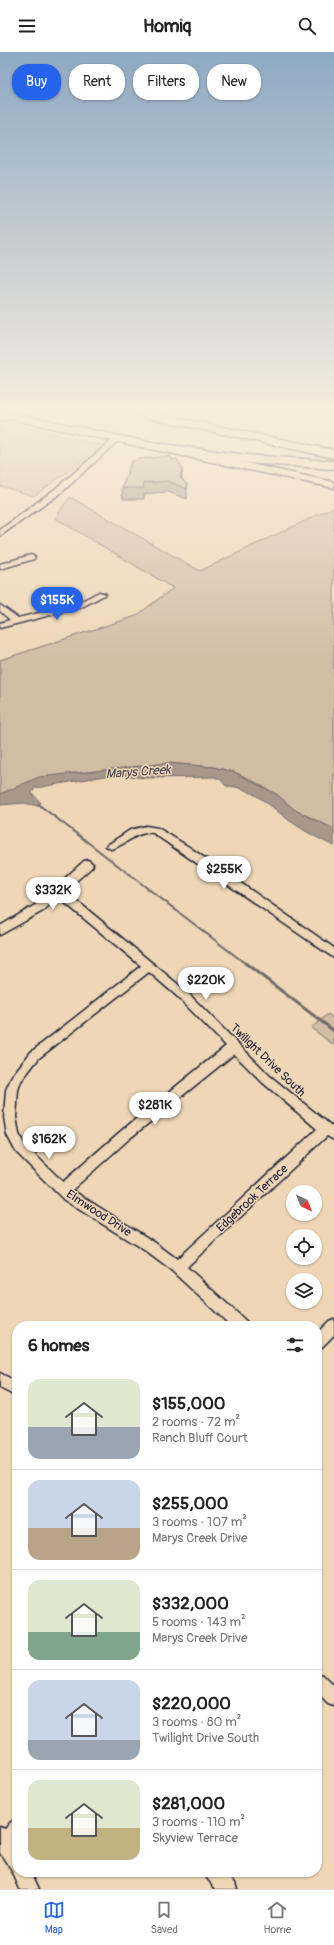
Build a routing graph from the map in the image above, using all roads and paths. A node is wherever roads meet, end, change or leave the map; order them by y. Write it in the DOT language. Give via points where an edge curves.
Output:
graph roads {
  1 [pos="46,500"];
  2 [pos="0,534"];
  3 [pos="31,557"];
  4 [pos="0,566"];
  5 [pos="102,594"];
  6 [pos="0,607"];
  7 [pos="15,620"];
  8 [pos="0,626"];
  9 [pos="111,846"];
  10 [pos="88,864"];
  11 [pos="58,892"];
  12 [pos="0,931"];
  13 [pos="333,953"];
  14 [pos="149,966"];
  15 [pos="234,1047"];
  16 [pos="330,1132"];
  17 [pos="64,1190"];
  18 [pos="177,1268"];
  19 [pos="235,1321"];
  20 [pos="334,1326"];
  21 [pos="322,1337"];
  22 [pos="0,1380"];
  23 [pos="12,1387"];
  24 [pos="322,1686"];
  25 [pos="334,1698"];
  26 [pos="12,1832"];
  27 [pos="3,1840"];
  28 [pos="12,1855"];
  29 [pos="24,1877"];
  30 [pos="217,1877"];
  31 [pos="30,1889"];
  32 [pos="228,1889"];
  1 -- 2 [label="street"];
  3 -- 4 [label="street"];
  5 -- 7 [label="street" via="91,602 79,606"];
  6 -- 7 [label="street"];
  7 -- 8 [label="street"];
  9 -- 13 [label="street" via="133,832 155,830"];
  10 -- 11 [label="street"];
  11 -- 12 [label="street" via="39,908"];
  11 -- 14 [label="street, Twilight Drive South"];
  14 -- 15 [label="street, Twilight Drive South" via="182,994"];
  14 -- 17 [label="street, Elmwood Drive" via="35,1055 16,1080 12,1090 10,1117 13,1135 20,1148"];
  15 -- 16 [label="street, Twilight Drive South" via="297,1106"];
  15 -- 17 [label="street" via="125,1134"];
  16 -- 18 [label="street, Edgebrook Terrace"];
  17 -- 18 [label="street, Elmwood Drive" via="149,1246"];
  18 -- 19 [label="street, Elmwood Drive"];
  20 -- 21 [label="street"];
  22 -- 23 [label="street"];
  24 -- 25 [label="street"];
  26 -- 27 [label="street"];
  27 -- 28 [label="street"];
  29 -- 31 [label="street"];
  30 -- 32 [label="street"];
}
